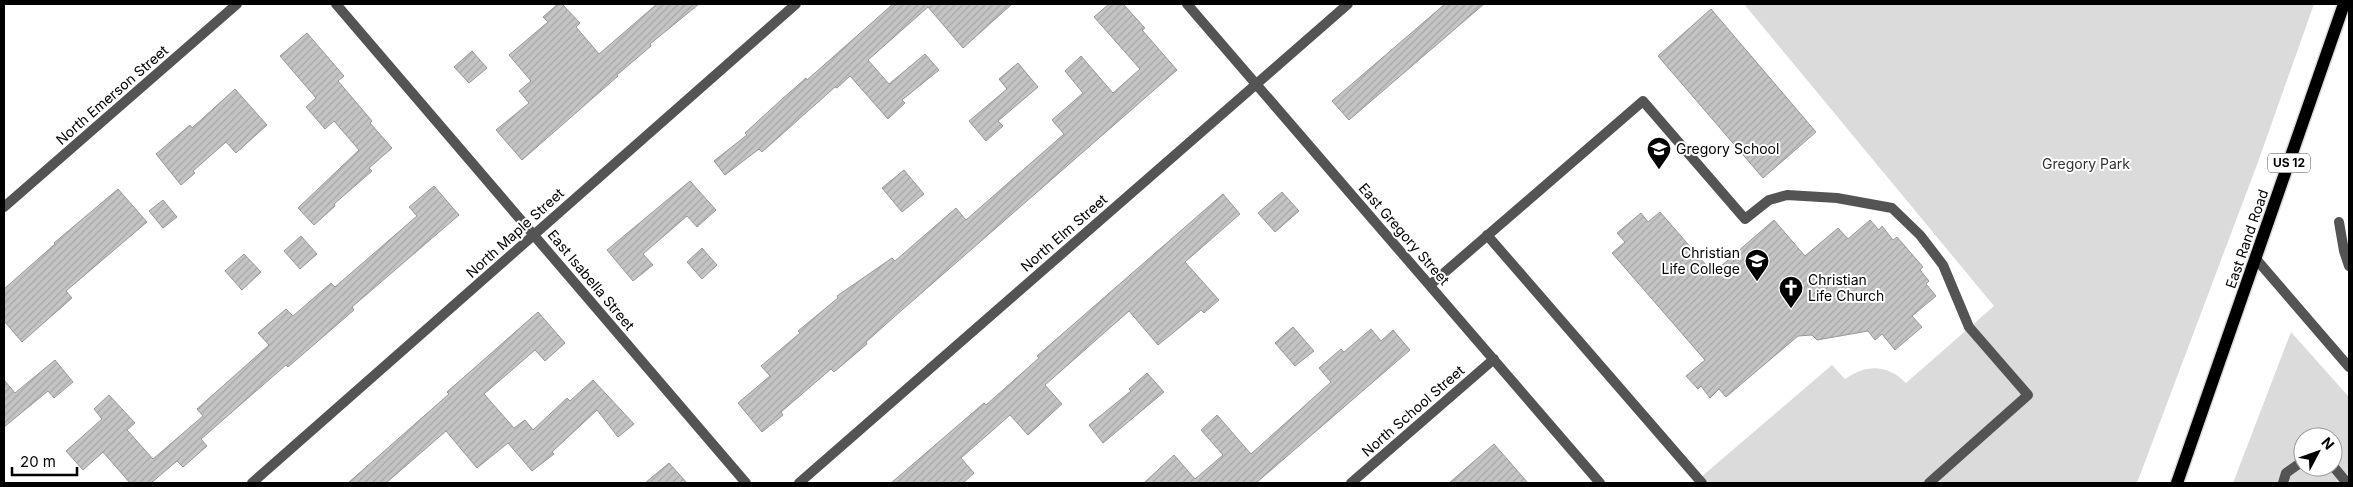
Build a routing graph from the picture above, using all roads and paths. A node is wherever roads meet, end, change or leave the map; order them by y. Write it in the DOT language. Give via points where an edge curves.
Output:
graph roads {
  1 [pos="237,4"];
  2 [pos="336,4"];
  3 [pos="796,4"];
  4 [pos="1187,4"];
  5 [pos="1348,4"];
  6 [pos="2344,4"];
  7 [pos="1256,84"];
  8 [pos="4,207"];
  9 [pos="2339,222"];
  10 [pos="534,234"];
  11 [pos="1487,235"];
  12 [pos="2256,259"];
  13 [pos="2349,266"];
  14 [pos="1430,285"];
  15 [pos="1494,359"];
  16 [pos="2348,364"];
  17 [pos="2293,468"];
  18 [pos="252,483"];
  19 [pos="746,483"];
  20 [pos="799,483"];
  21 [pos="1351,483"];
  22 [pos="1600,483"];
  23 [pos="1702,483"];
  24 [pos="1929,483"];
  25 [pos="2177,483"];
  26 [pos="2283,483"];
  1 -- 8 [label="street, North Emerson Street"];
  2 -- 10 [label="street, East Isabella Street"];
  3 -- 10 [label="street, North Maple Street"];
  4 -- 7 [label="street, East Gregory Street"];
  5 -- 7 [label="street, North Elm Street"];
  6 -- 12 [label="main road, East Rand Road / US 12"];
  7 -- 14 [label="street, East Gregory Street"];
  7 -- 20 [label="street, North Elm Street"];
  9 -- 13 [label="street"];
  10 -- 18 [label="street, North Maple Street"];
  10 -- 19 [label="street, East Isabella Street"];
  11 -- 14 [label="street"];
  11 -- 23 [label="street"];
  11 -- 24 [label="street" via="1643,101 1745,219 1769,200 1786,195 1837,198 1892,208 1920,234 1944,264 1969,327 2028,395"];
  12 -- 16 [label="street"];
  12 -- 25 [label="main road, East Rand Road / US 12"];
  14 -- 15 [label="street, East Gregory Street"];
  15 -- 21 [label="street, North School Street"];
  15 -- 22 [label="street, East Gregory Street"];
  17 -- 26 [label="street" via="2286,472"];
}
